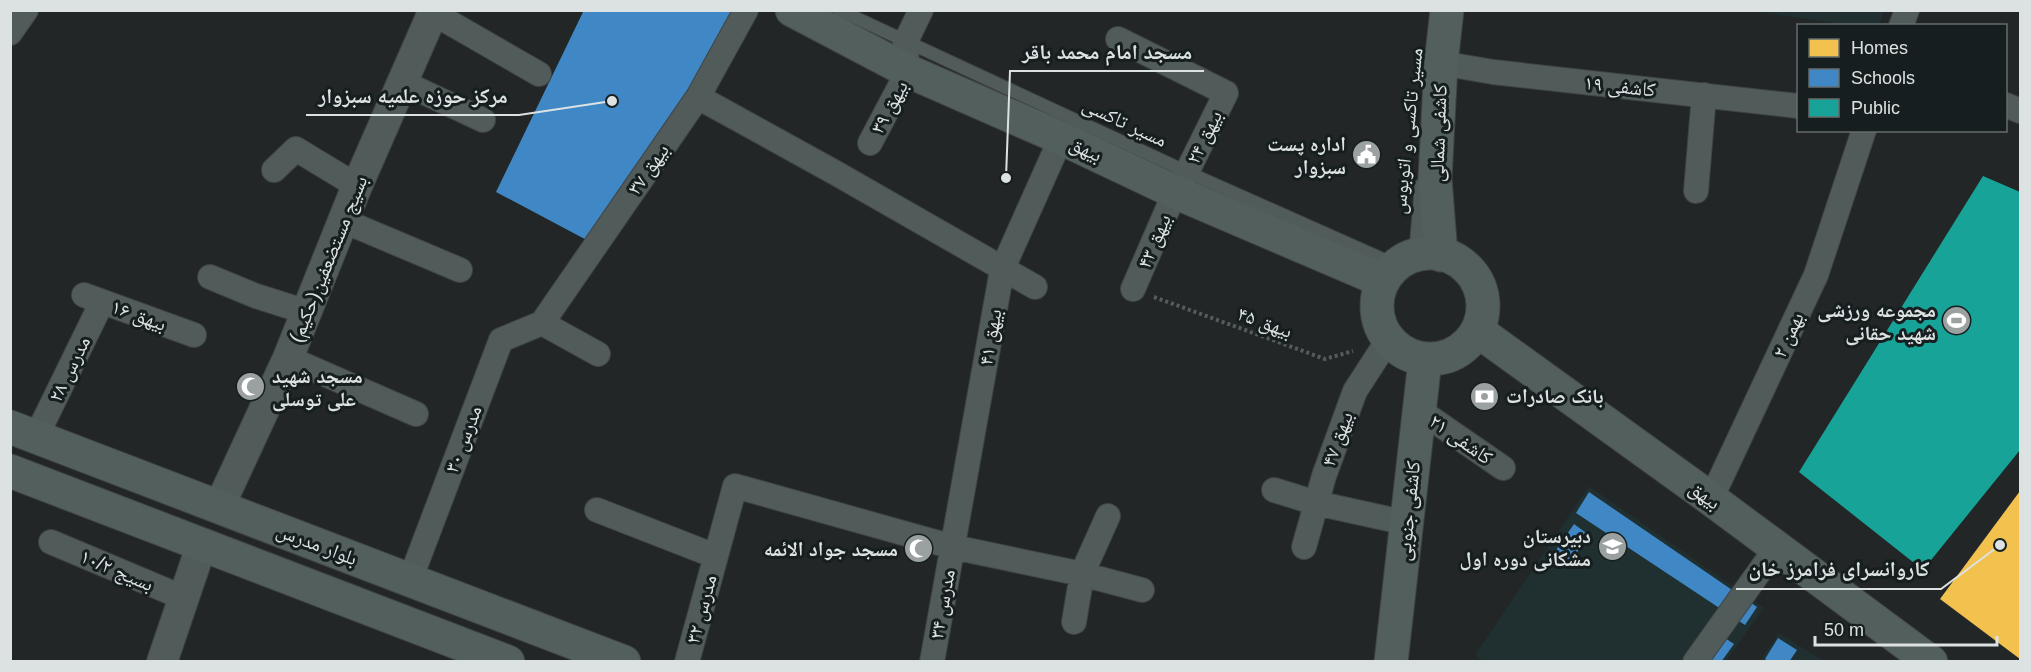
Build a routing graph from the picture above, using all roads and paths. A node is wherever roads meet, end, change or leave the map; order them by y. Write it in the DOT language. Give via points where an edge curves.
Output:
graph roads {
  1 [pos="26,10"];
  2 [pos="746,10"];
  3 [pos="792,10"];
  4 [pos="839,10"];
  5 [pos="921,10"];
  6 [pos="1439,10"];
  7 [pos="1447,10"];
  8 [pos="433,12"];
  9 [pos="10,33"];
  10 [pos="1118,39"];
  11 [pos="907,57"];
  12 [pos="1441,63"];
  13 [pos="539,74"];
  14 [pos="402,82"];
  15 [pos="1704,95"];
  16 [pos="698,98"];
  17 [pos="1797,106"];
  18 [pos="483,120"];
  19 [pos="1863,132"];
  20 [pos="1061,138"];
  21 [pos="870,143"];
  22 [pos="274,170"];
  23 [pos="1181,182"];
  24 [pos="357,186"];
  25 [pos="1696,191"];
  26 [pos="344,221"];
  27 [pos="1408,264"];
  28 [pos="460,270"];
  29 [pos="1002,270"];
  30 [pos="210,277"];
  31 [pos="1035,287"];
  32 [pos="1133,289"];
  33 [pos="93,298"];
  34 [pos="304,315"];
  35 [pos="542,323"];
  36 [pos="1478,331"];
  37 [pos="194,335"];
  38 [pos="1388,340"];
  39 [pos="598,354"];
  40 [pos="288,358"];
  41 [pos="1425,360"];
  42 [pos="1419,410"];
  43 [pos="416,414"];
  44 [pos="23,432"];
  45 [pos="1503,468"];
  46 [pos="10,471"];
  47 [pos="1274,490"];
  48 [pos="1711,500"];
  49 [pos="1316,503"];
  50 [pos="219,507"];
  51 [pos="597,510"];
  52 [pos="1108,516"];
  53 [pos="1407,523"];
  54 [pos="51,542"];
  55 [pos="202,544"];
  56 [pos="952,547"];
  57 [pos="1304,547"];
  58 [pos="1777,547"];
  59 [pos="715,556"];
  60 [pos="1082,574"];
  61 [pos="410,580"];
  62 [pos="1142,590"];
  63 [pos="184,598"];
  64 [pos="499,614"];
  65 [pos="1074,622"];
  66 [pos="497,657"];
  67 [pos="162,662"];
  68 [pos="624,662"];
  69 [pos="687,662"];
  70 [pos="932,662"];
  71 [pos="1391,662"];
  72 [pos="1695,662"];
  73 [pos="1931,662"];
  1 -- 9 [label="street"];
  2 -- 16 [label="street, بیهق ۳۷"];
  3 -- 11 [label="main road, بیهق"];
  4 -- 11 [label="lane, مسیر تاکسی"];
  5 -- 11 [label="street, بیهق ۳۹"];
  6 -- 27 [label="lane, مسیر تاکسی و اتوبوس"];
  7 -- 12 [label="main road, کاشفی شمالی"];
  8 -- 13 [label="street"];
  8 -- 14 [label="street, بسیج مستضعفین(حکیم)"];
  10 -- 23 [label="street, بیهق ۲۴" via="1226,93"];
  11 -- 20 [label="main road, بیهق"];
  11 -- 21 [label="street, بیهق ۳۹"];
  11 -- 23 [label="lane, مسیر تاکسی"];
  12 -- 15 [label="street, کاشفی ۱۹"];
  12 -- 27 [label="main road, کاشفی شمالی" via="1435,179"];
  14 -- 18 [label="street"];
  14 -- 24 [label="street, بسیج مستضعفین(حکیم)"];
  15 -- 17 [label="street, کاشفی ۱۹"];
  15 -- 25 [label="street"];
  16 -- 29 [label="street"];
  16 -- 35 [label="street, بیهق ۳۷"];
  19 -- 48 [label="street, بهمن ۲" via="1816,275"];
  20 -- 23 [label="main road, بیهق"];
  20 -- 29 [label="street, بیهق ۴۱"];
  22 -- 24 [label="street" via="296,149"];
  23 -- 27 [label="main road, بیهق"];
  23 -- 32 [label="street, بیهق ۴۳"];
  24 -- 26 [label="street, بسیج مستضعفین(حکیم)"];
  26 -- 28 [label="street"];
  26 -- 34 [label="street, بسیج مستضعفین(حکیم)"];
  27 -- 36 [label="main road" via="1450,256 1465,266 1483,296"];
  27 -- 38 [label="main road" via="1377,295 1380,326"];
  29 -- 31 [label="street"];
  29 -- 56 [label="street, بیهق ۴۱"];
  30 -- 34 [label="street"];
  32 -- 38 [label="path, بیهق ۴۵" via="1325,359"];
  33 -- 37 [label="street, بیهق ۱۶"];
  33 -- 44 [label="street, مدرس ۲۸"];
  34 -- 40 [label="street, بسیج مستضعفین(حکیم)"];
  35 -- 39 [label="street"];
  35 -- 61 [label="street, مدرس ۳۰" via="501,340"];
  36 -- 41 [label="main road" via="1456,353"];
  36 -- 48 [label="main road, بیهق"];
  38 -- 41 [label="main road" via="1399,350"];
  38 -- 49 [label="street, بیهق ۴۷" via="1355,391"];
  40 -- 43 [label="street"];
  40 -- 50 [label="street, بسیج مستضعفین(حکیم)"];
  41 -- 42 [label="main road, کاشفی جنوبی"];
  42 -- 45 [label="street, کاشفی ۲۱"];
  42 -- 53 [label="main road, کاشفی جنوبی"];
  44 -- 50 [label="main road, بلوار مدرس"];
  46 -- 55 [label="main road, بلوار مدرس"];
  47 -- 49 [label="street"];
  48 -- 58 [label="main road, بیهق"];
  49 -- 53 [label="street"];
  49 -- 57 [label="street, بیهق ۴۷"];
  50 -- 61 [label="main road, بلوار مدرس"];
  51 -- 59 [label="street"];
  52 -- 60 [label="street"];
  53 -- 71 [label="main road, کاشفی جنوبی"];
  54 -- 63 [label="street, بسیج ۱۰/۲"];
  55 -- 63 [label="street"];
  55 -- 66 [label="main road, بلوار مدرس"];
  56 -- 59 [label="street, مدرس ۳۲" via="735,486"];
  56 -- 60 [label="street"];
  56 -- 70 [label="street, مدرس ۳۴"];
  58 -- 72 [label="street"];
  58 -- 73 [label="main road, بیهق"];
  59 -- 69 [label="street, مدرس ۳۲"];
  60 -- 62 [label="street"];
  60 -- 65 [label="street"];
  61 -- 64 [label="main road, بلوار مدرس"];
  63 -- 67 [label="street"];
  64 -- 66 [label="main road"];
  64 -- 68 [label="main road, بلوار مدرس"];
}
